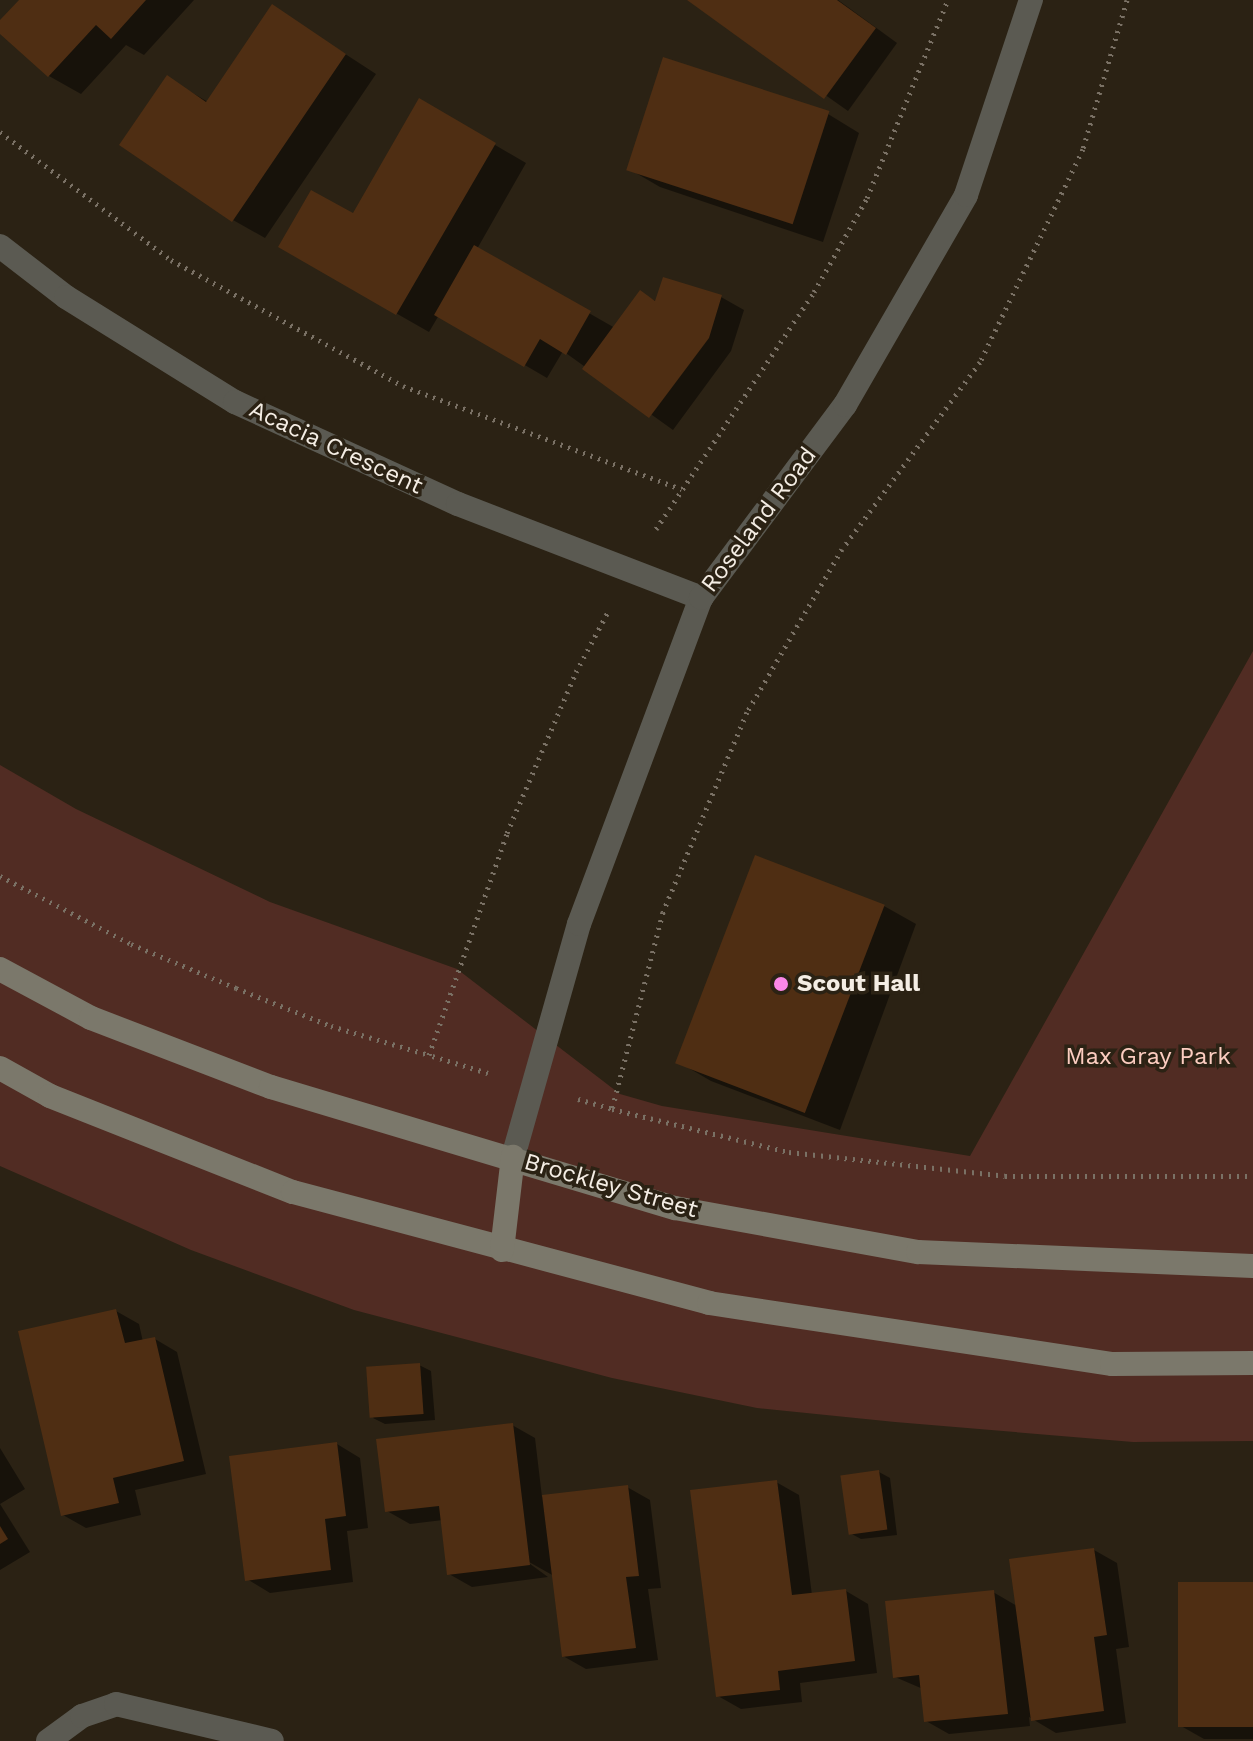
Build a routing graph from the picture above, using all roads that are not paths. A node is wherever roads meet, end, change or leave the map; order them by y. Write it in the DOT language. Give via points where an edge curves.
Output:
graph roads {
  1 [pos="1031,0"];
  2 [pos="0,246"];
  3 [pos="701,598"];
  4 [pos="0,969"];
  5 [pos="0,1068"];
  6 [pos="513,1157"];
  7 [pos="502,1250"];
  8 [pos="1253,1266"];
  9 [pos="1253,1363"];
  10 [pos="48,1741"];
  11 [pos="272,1741"];
  1 -- 3 [label="street, Roseland Road" via="966,195 845,405"];
  2 -- 3 [label="street, Acacia Crescent" via="66,297 235,402 458,504"];
  3 -- 6 [label="street, Roseland Road" via="579,924"];
  4 -- 6 [label="main road, Brockley Street" via="91,1018 271,1087"];
  5 -- 7 [label="main road" via="50,1096 293,1192"];
  6 -- 7 [label="main road"];
  6 -- 8 [label="main road, Brockley Street" via="675,1208 918,1252"];
  7 -- 9 [label="main road" via="709,1303 1097,1362"];
  10 -- 11 [label="street" via="82,1716 116,1704"];
}
